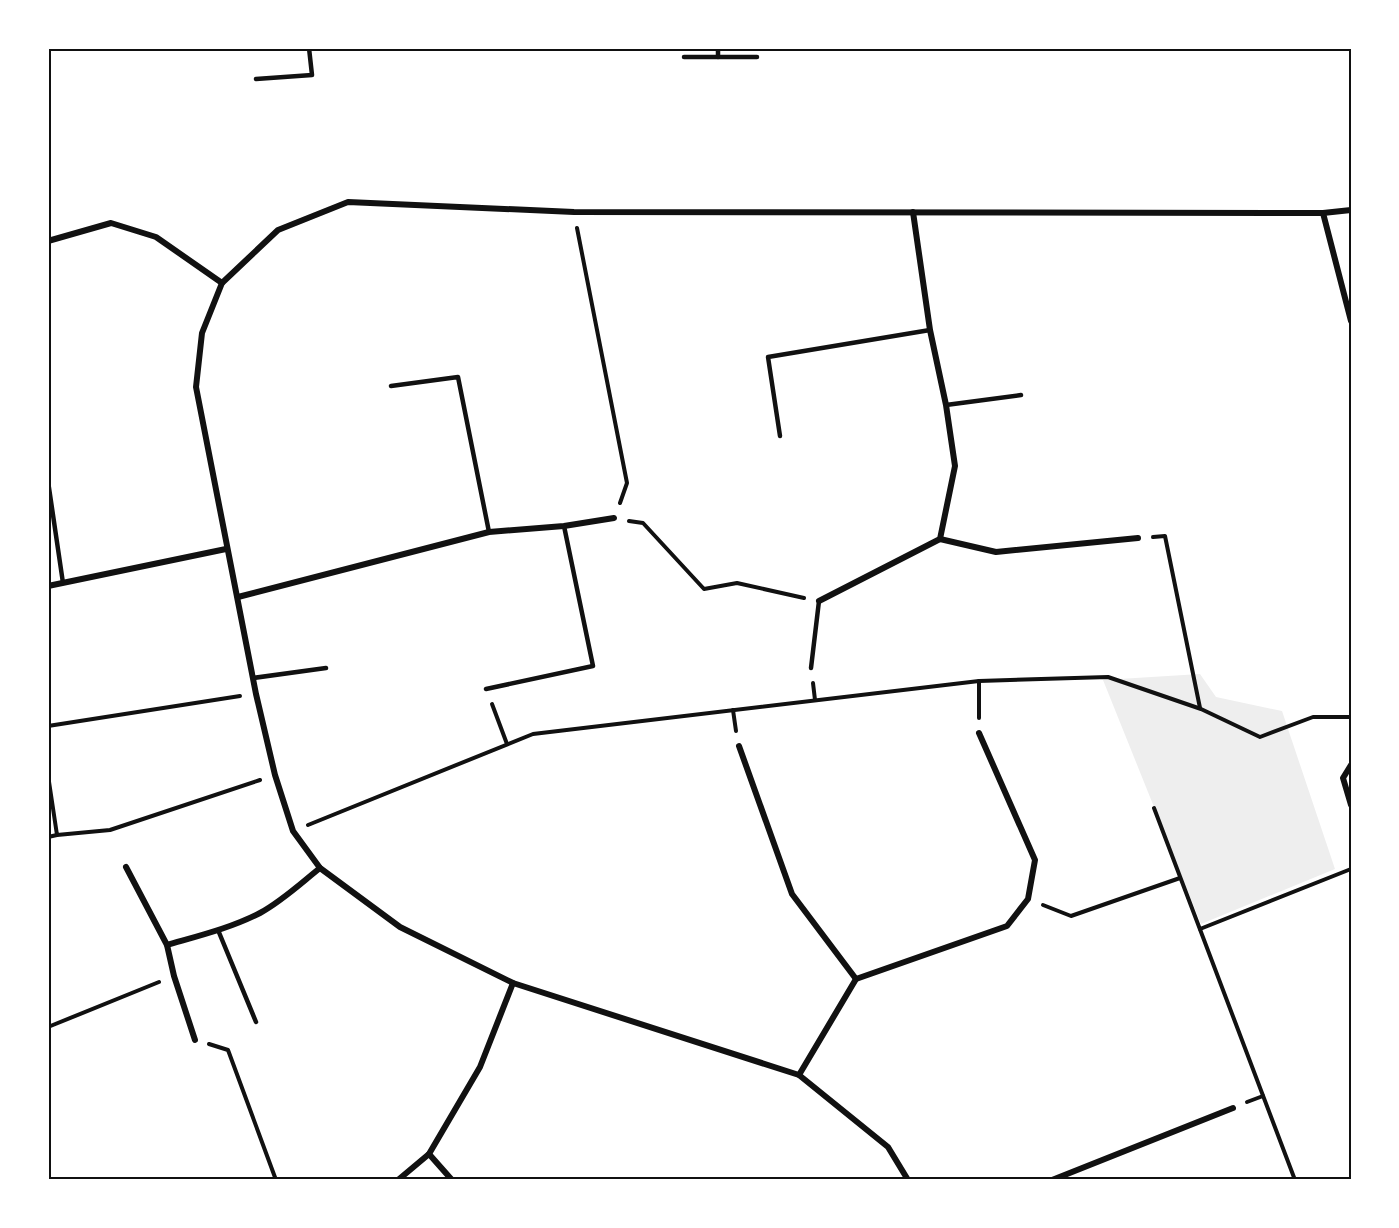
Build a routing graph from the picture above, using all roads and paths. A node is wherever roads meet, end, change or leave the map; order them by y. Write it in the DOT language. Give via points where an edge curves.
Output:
graph roads {
  1 [pos="309,48"];
  2 [pos="718,48"];
  3 [pos="684,57"];
  4 [pos="718,57"];
  5 [pos="757,57"];
  6 [pos="256,79"];
  7 [pos="1351,210"];
  8 [pos="574,212"];
  9 [pos="913,212"];
  10 [pos="1323,213"];
  11 [pos="48,241"];
  12 [pos="222,283"];
  13 [pos="1351,321"];
  14 [pos="930,330"];
  15 [pos="391,386"];
  16 [pos="1021,395"];
  17 [pos="946,405"];
  18 [pos="780,436"];
  19 [pos="48,482"];
  20 [pos="614,518"];
  21 [pos="564,526"];
  22 [pos="489,532"];
  23 [pos="1138,537"];
  24 [pos="940,539"];
  25 [pos="226,549"];
  26 [pos="63,583"];
  27 [pos="48,586"];
  28 [pos="238,597"];
  29 [pos="819,601"];
  30 [pos="326,668"];
  31 [pos="811,668"];
  32 [pos="253,678"];
  33 [pos="979,681"];
  34 [pos="486,689"];
  35 [pos="256,694"];
  36 [pos="1201,709"];
  37 [pos="1351,717"];
  38 [pos="48,726"];
  39 [pos="979,733"];
  40 [pos="507,744"];
  41 [pos="739,746"];
  42 [pos="1351,765"];
  43 [pos="48,775"];
  44 [pos="275,775"];
  45 [pos="1351,805"];
  46 [pos="1154,808"];
  47 [pos="293,831"];
  48 [pos="57,835"];
  49 [pos="48,837"];
  50 [pos="126,867"];
  51 [pos="320,868"];
  52 [pos="1351,868"];
  53 [pos="1180,878"];
  54 [pos="1028,899"];
  55 [pos="1200,929"];
  56 [pos="218,930"];
  57 [pos="167,945"];
  58 [pos="174,975"];
  59 [pos="856,979"];
  60 [pos="513,983"];
  61 [pos="256,1022"];
  62 [pos="48,1027"];
  63 [pos="195,1040"];
  64 [pos="799,1075"];
  65 [pos="1233,1108"];
  66 [pos="429,1154"];
  67 [pos="276,1180"];
  68 [pos="398,1180"];
  69 [pos="452,1180"];
  70 [pos="908,1180"];
  71 [pos="1052,1180"];
  72 [pos="1294,1180"];
  1 -- 6 [label="lane" via="312,75"];
  2 -- 4 [label="lane"];
  3 -- 4 [label="lane"];
  4 -- 5 [label="lane"];
  7 -- 10 [label="street"];
  8 -- 9 [label="street"];
  8 -- 12 [label="street" via="348,202 278,230"];
  8 -- 20 [label="path" via="627,483"];
  9 -- 10 [label="street"];
  9 -- 14 [label="street"];
  10 -- 13 [label="street"];
  11 -- 12 [label="street" via="111,223 156,237"];
  12 -- 25 [label="street" via="202,333 196,387"];
  14 -- 17 [label="street"];
  14 -- 18 [label="lane" via="768,357"];
  15 -- 22 [label="lane" via="458,377"];
  16 -- 17 [label="lane"];
  17 -- 24 [label="street" via="955,466"];
  19 -- 26 [label="lane"];
  20 -- 21 [label="street"];
  20 -- 29 [label="path" via="643,523 704,589 737,583"];
  21 -- 22 [label="street"];
  21 -- 34 [label="lane" via="593,666"];
  22 -- 28 [label="street"];
  23 -- 24 [label="street" via="996,552"];
  23 -- 36 [label="path" via="1165,536"];
  24 -- 29 [label="street"];
  25 -- 26 [label="street"];
  25 -- 28 [label="street"];
  26 -- 27 [label="street"];
  28 -- 32 [label="street"];
  29 -- 31 [label="lane"];
  30 -- 32 [label="lane"];
  32 -- 35 [label="street"];
  33 -- 36 [label="path" via="1108,677"];
  33 -- 39 [label="path"];
  33 -- 40 [label="path" via="533,734"];
  34 -- 40 [label="path"];
  35 -- 38 [label="path"];
  35 -- 44 [label="street"];
  36 -- 37 [label="path" via="1260,737 1313,717"];
  39 -- 54 [label="street" via="1035,860"];
  40 -- 47 [label="path"];
  41 -- 59 [label="street" via="792,894"];
  42 -- 45 [label="street" via="1343,778"];
  43 -- 48 [label="path"];
  44 -- 47 [label="street"];
  44 -- 48 [label="path" via="110,830"];
  46 -- 53 [label="path"];
  47 -- 51 [label="street"];
  48 -- 49 [label="path"];
  50 -- 57 [label="street"];
  51 -- 56 [label="street" via="282,900"];
  51 -- 60 [label="street" via="400,927"];
  52 -- 55 [label="path"];
  53 -- 54 [label="path" via="1071,916"];
  53 -- 55 [label="path"];
  54 -- 59 [label="street" via="1007,926"];
  55 -- 72 [label="path"];
  56 -- 57 [label="street"];
  56 -- 61 [label="lane"];
  57 -- 58 [label="street"];
  58 -- 62 [label="path"];
  58 -- 63 [label="street"];
  59 -- 64 [label="street"];
  60 -- 64 [label="street"];
  60 -- 66 [label="street" via="480,1067"];
  63 -- 67 [label="path" via="228,1050"];
  64 -- 70 [label="street" via="888,1147"];
  65 -- 71 [label="street"];
  66 -- 68 [label="street"];
  66 -- 69 [label="street"];
}
